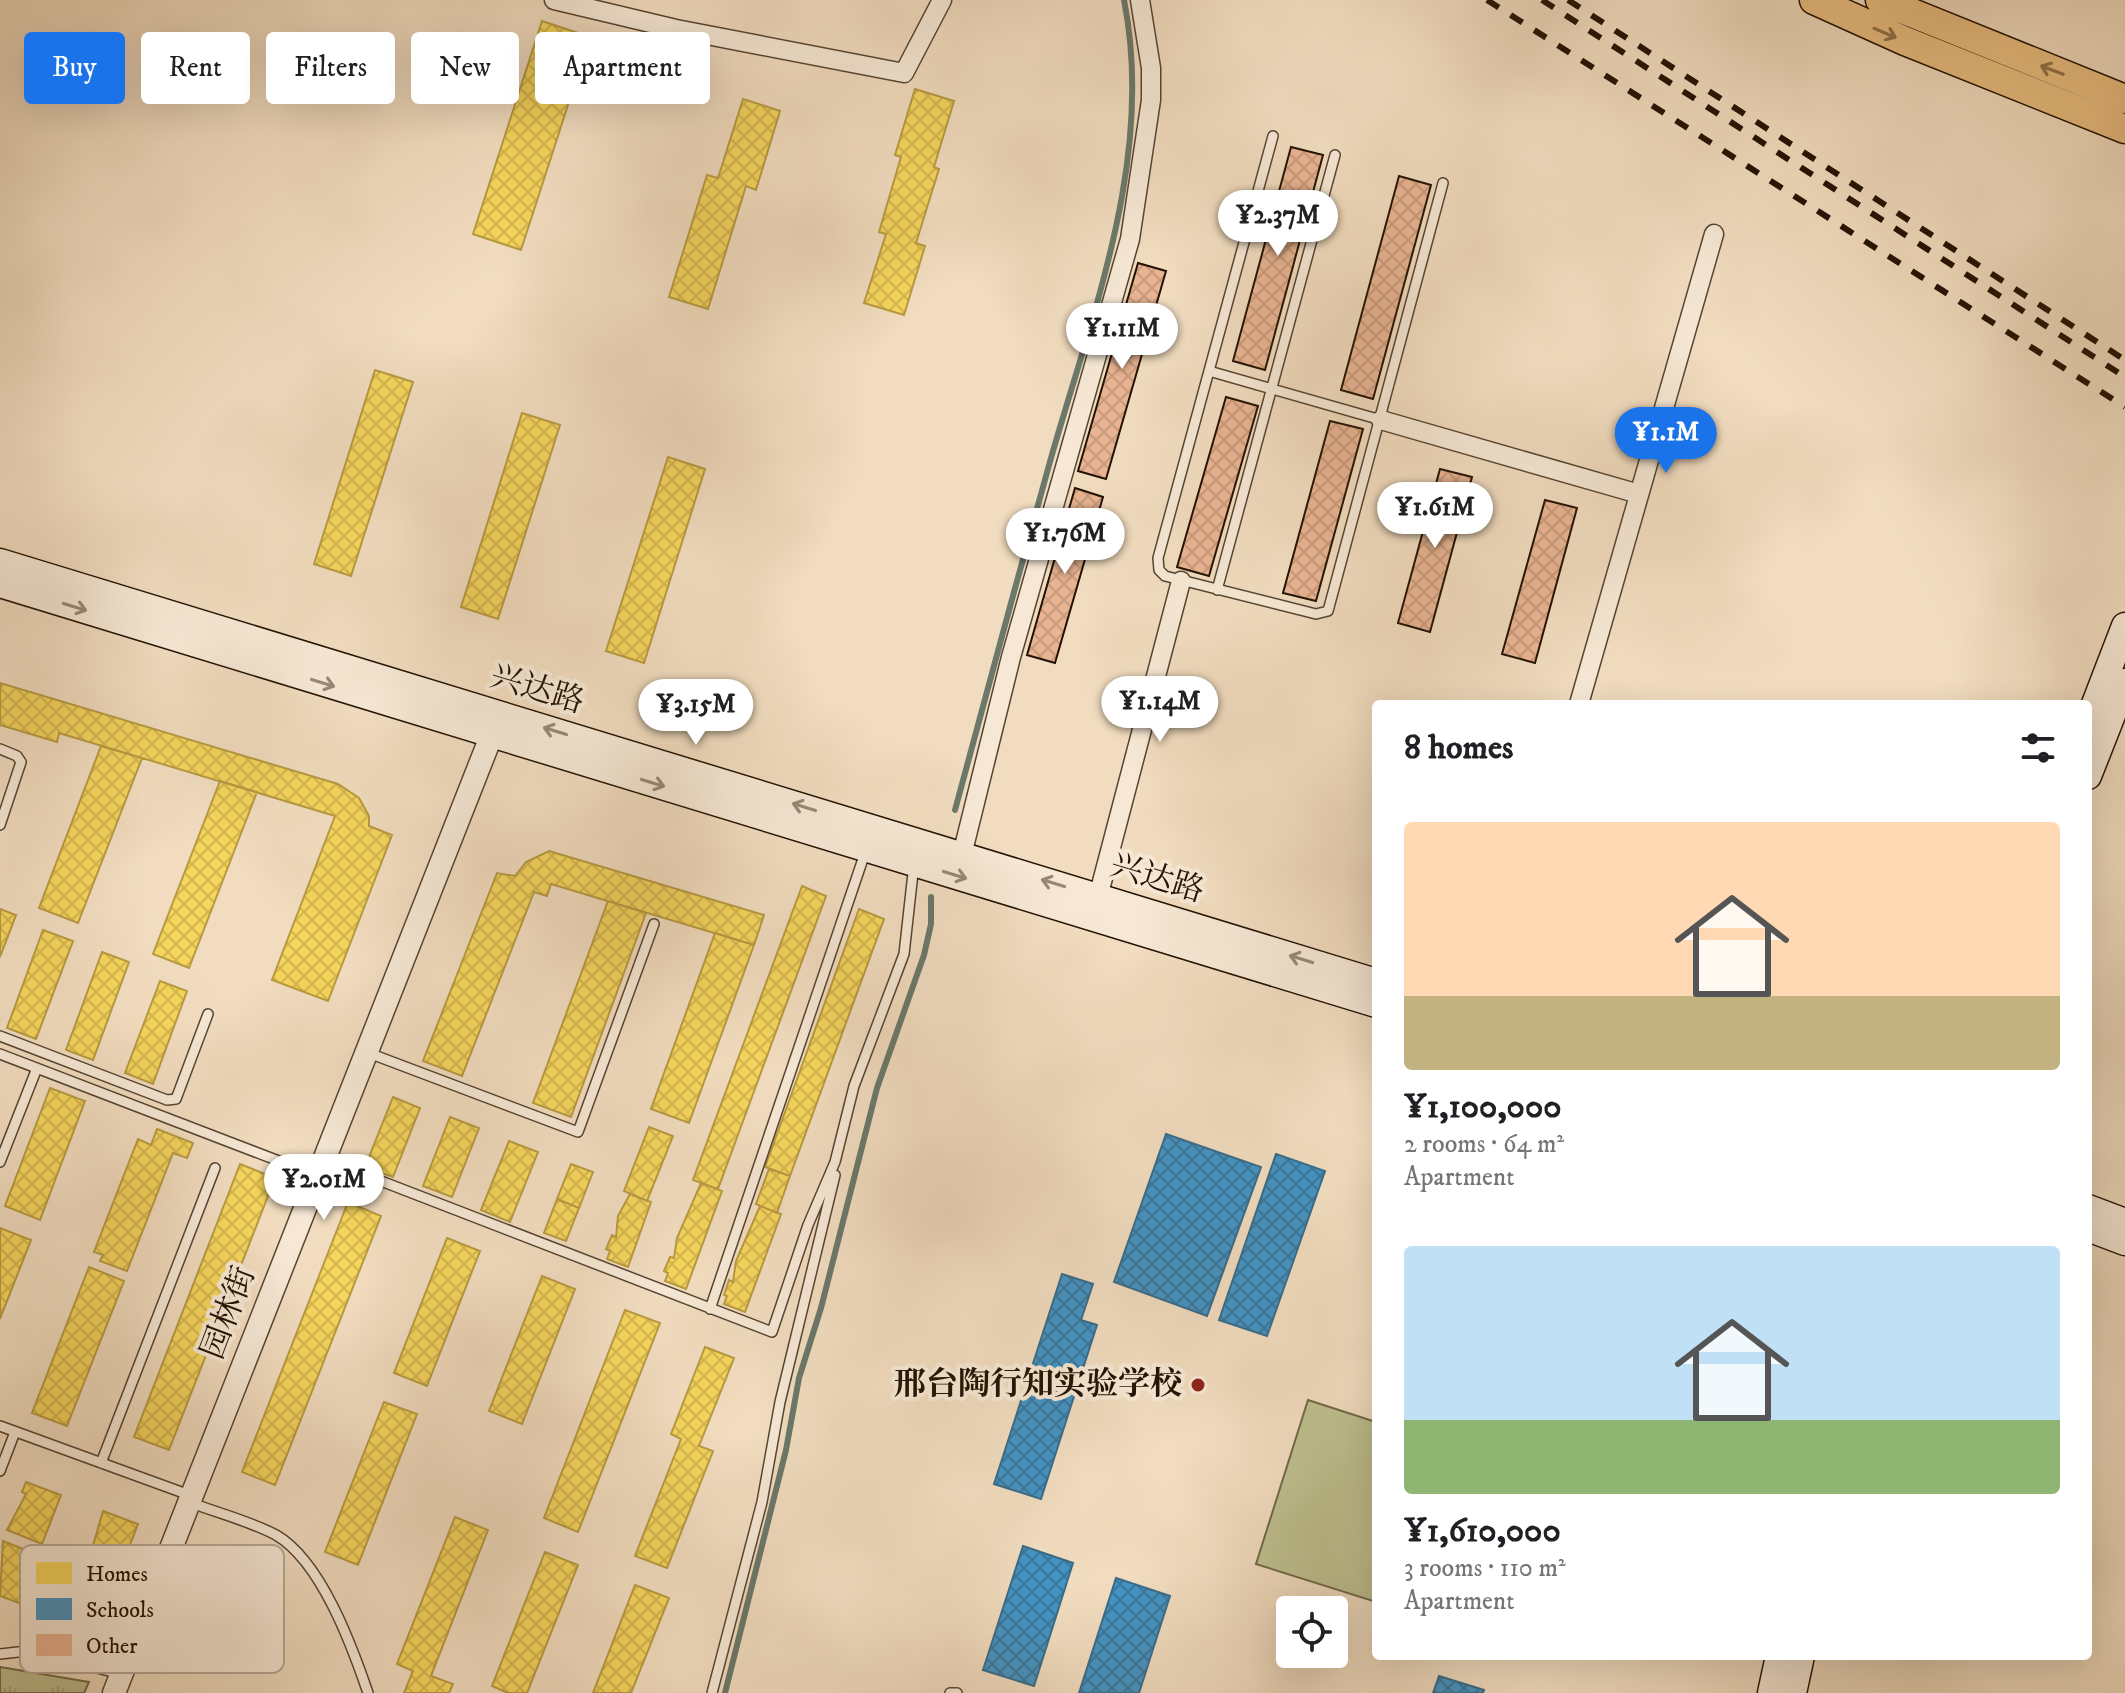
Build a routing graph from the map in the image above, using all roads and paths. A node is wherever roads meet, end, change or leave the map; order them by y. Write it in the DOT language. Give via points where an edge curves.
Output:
graph roads {
  1 [pos="554,0"];
  2 [pos="942,0"];
  3 [pos="1140,0"];
  4 [pos="1814,0"];
  5 [pos="1880,0"];
  6 [pos="2125,99"];
  7 [pos="2125,129"];
  8 [pos="1273,136"];
  9 [pos="1335,155"];
  10 [pos="1443,183"];
  11 [pos="1714,234"];
  12 [pos="1209,371"];
  13 [pos="1271,389"];
  14 [pos="1381,420"];
  15 [pos="1639,494"];
  16 [pos="0,562"];
  17 [pos="1181,581"];
  18 [pos="0,584"];
  19 [pos="1217,590"];
  20 [pos="2125,626"];
  21 [pos="2125,682"];
  22 [pos="1580,700"];
  23 [pos="2092,712"];
  24 [pos="492,734"];
  25 [pos="0,749"];
  26 [pos="2092,766"];
  27 [pos="0,825"];
  28 [pos="866,848"];
  29 [pos="962,855"];
  30 [pos="915,863"];
  31 [pos="1098,897"];
  32 [pos="654,924"];
  33 [pos="1372,981"];
  34 [pos="1372,1003"];
  35 [pos="208,1014"];
  36 [pos="0,1036"];
  37 [pos="366,1052"];
  38 [pos="0,1054"];
  39 [pos="37,1068"];
  40 [pos="838,1153"];
  41 [pos="0,1162"];
  42 [pos="215,1168"];
  43 [pos="321,1168"];
  44 [pos="2092,1210"];
  45 [pos="2125,1222"];
  46 [pos="2092,1230"];
  47 [pos="2125,1242"];
  48 [pos="710,1309"];
  49 [pos="0,1426"];
  50 [pos="15,1432"];
  51 [pos="101,1463"];
  52 [pos="0,1471"];
  53 [pos="190,1499"];
  54 [pos="172,1545"];
  55 [pos="20,1652"];
  56 [pos="0,1654"];
  57 [pos="1778,1660"];
  58 [pos="1800,1660"];
  59 [pos="88,1673"];
  60 [pos="118,1684"];
  61 [pos="368,1693"];
  62 [pos="712,1693"];
  63 [pos="950,1693"];
  64 [pos="957,1693"];
  65 [pos="1771,1693"];
  66 [pos="1793,1693"];
  1 -- 2 [label="street" via="904,73"];
  3 -- 29 [label="street" via="1151,100 1130,239 1011,657"];
  4 -- 7 [label="main road, one-way"];
  6 -- 5 [label="main road, one-way"];
  8 -- 12 [label="lane"];
  9 -- 13 [label="lane"];
  10 -- 14 [label="lane"];
  11 -- 15 [label="street"];
  12 -- 13 [label="lane"];
  12 -- 17 [label="lane" via="1158,558 1159,570"];
  13 -- 14 [label="lane"];
  13 -- 19 [label="lane"];
  14 -- 15 [label="street"];
  14 -- 19 [label="lane" via="1328,611 1316,614"];
  15 -- 22 [label="street"];
  29 -- 16 [label="main road, 兴达路, one-way"];
  17 -- 19 [label="lane"];
  17 -- 31 [label="street"];
  18 -- 24 [label="main road, 兴达路, one-way"];
  20 -- 23 [label="main road"];
  21 -- 26 [label="main road"];
  24 -- 28 [label="main road, 兴达路, one-way"];
  24 -- 37 [label="street, 园林街"];
  25 -- 27 [label="lane" via="21,762"];
  28 -- 30 [label="main road, 兴达路"];
  28 -- 48 [label="lane"];
  31 -- 29 [label="main road, 兴达路, one-way"];
  30 -- 34 [label="main road, 兴达路, one-way"];
  30 -- 40 [label="lane" via="904,954 854,1086"];
  33 -- 31 [label="main road, 兴达路, one-way"];
  32 -- 37 [label="lane" via="578,1132"];
  35 -- 36 [label="lane" via="176,1099 167,1100"];
  37 -- 43 [label="street, 园林街"];
  38 -- 39 [label="lane"];
  39 -- 41 [label="lane"];
  39 -- 43 [label="lane"];
  40 -- 48 [label="lane" via="772,1332"];
  40 -- 62 [label="lane" via="762,1502"];
  42 -- 51 [label="lane"];
  43 -- 48 [label="lane"];
  43 -- 53 [label="street, 园林街"];
  44 -- 45 [label="main road"];
  46 -- 47 [label="main road"];
  49 -- 50 [label="lane"];
  50 -- 51 [label="lane"];
  50 -- 52 [label="lane"];
  51 -- 53 [label="lane"];
  53 -- 54 [label="street, 园林街"];
  53 -- 61 [label="lane" via="290,1545 340,1618"];
  55 -- 56 [label="lane"];
  57 -- 65 [label="main road"];
  58 -- 66 [label="main road"];
  59 -- 60 [label="lane"];
  63 -- 64 [label="lane"];
}
